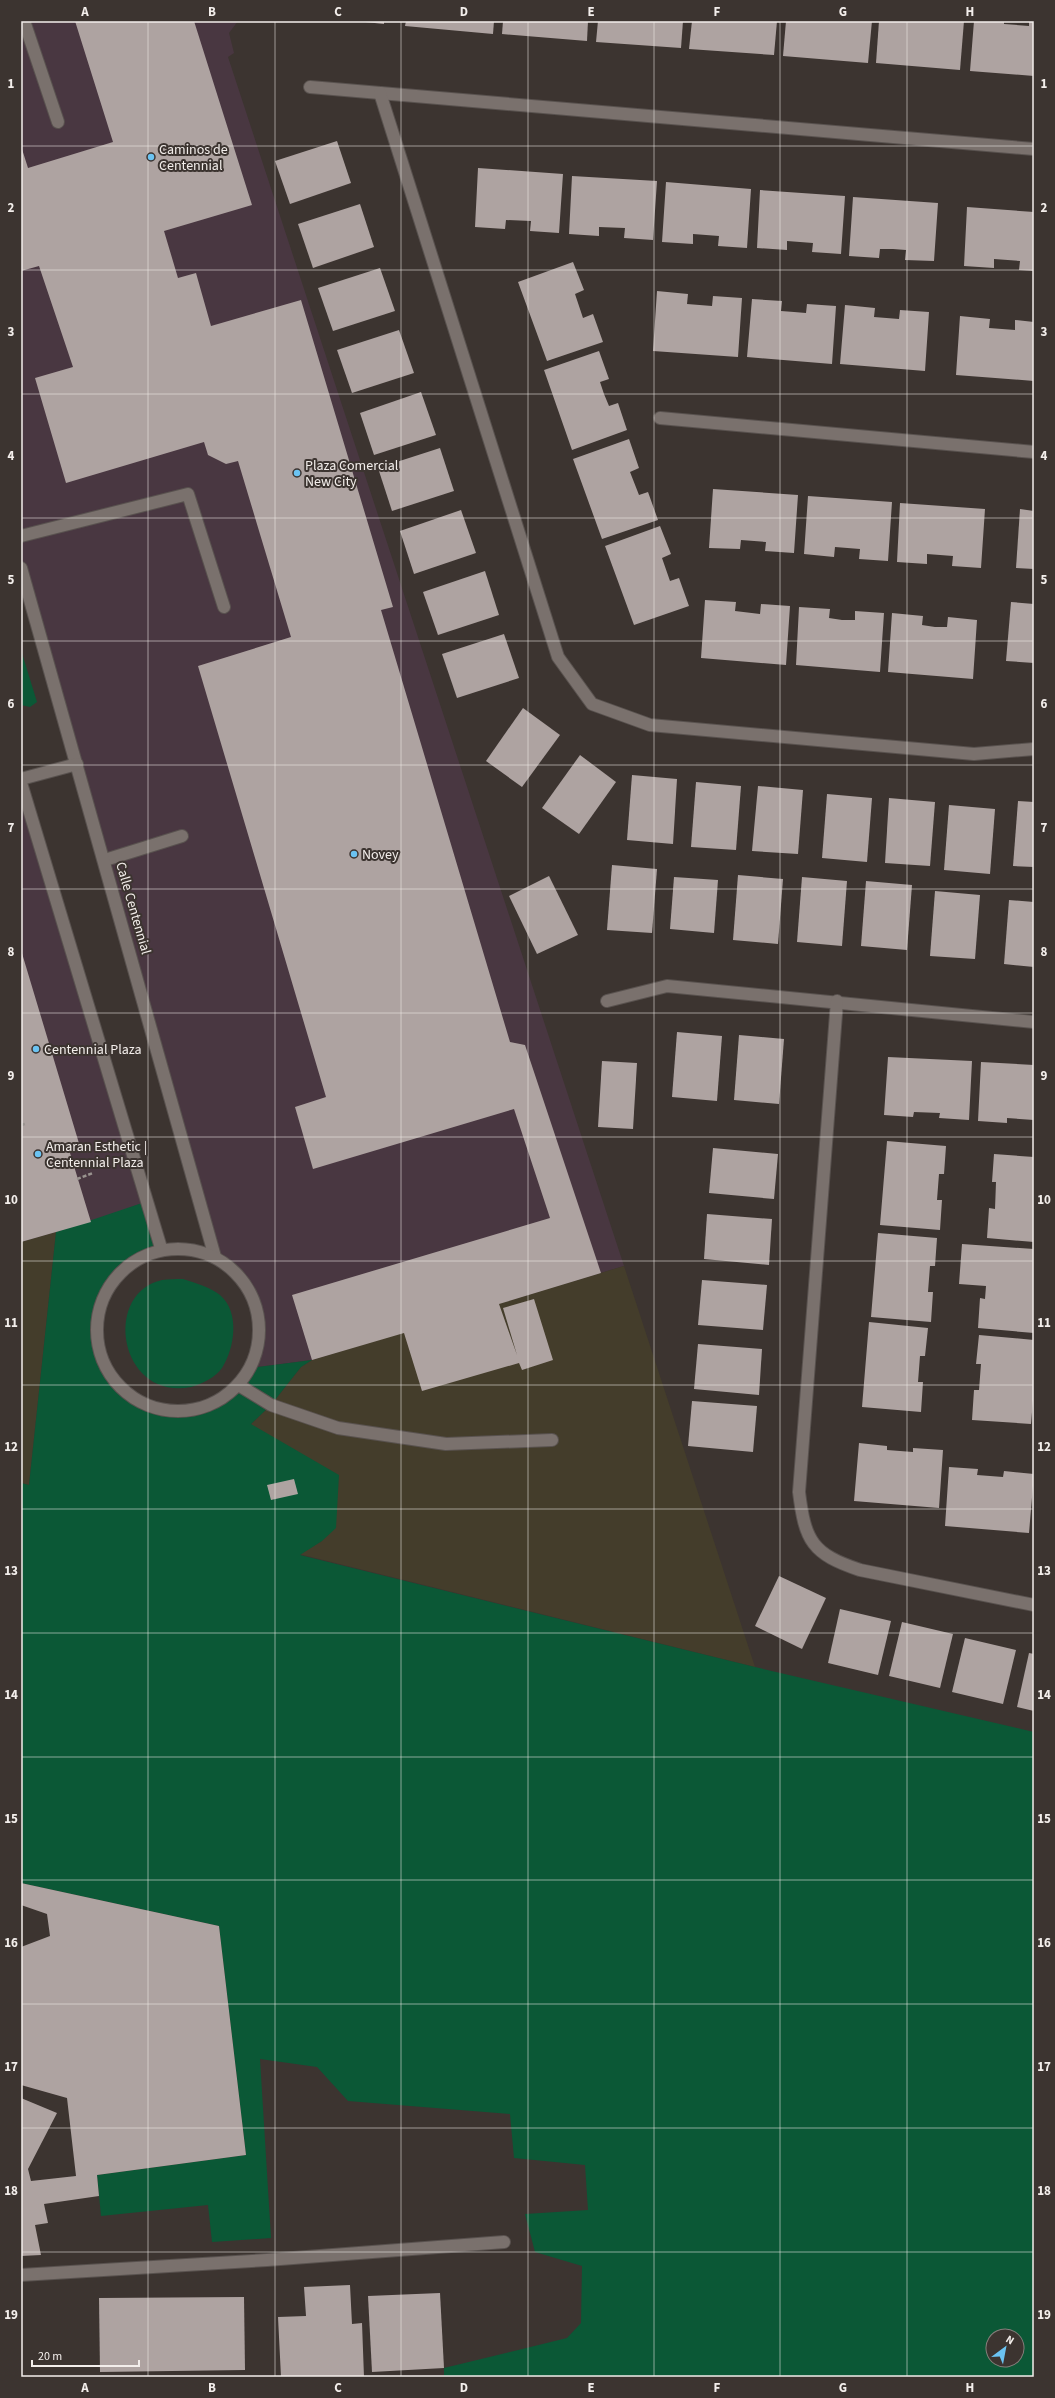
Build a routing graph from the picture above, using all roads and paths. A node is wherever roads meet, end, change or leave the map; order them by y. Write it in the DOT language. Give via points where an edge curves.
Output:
graph roads {
  1 [pos="24,21"];
  2 [pos="21,22"];
  3 [pos="310,87"];
  4 [pos="380,93"];
  5 [pos="58,122"];
  6 [pos="1034,149"];
  7 [pos="660,418"];
  8 [pos="1034,452"];
  9 [pos="21,536"];
  10 [pos="21,568"];
  11 [pos="224,607"];
  12 [pos="1034,749"];
  13 [pos="77,764"];
  14 [pos="21,779"];
  15 [pos="21,783"];
  16 [pos="182,836"];
  17 [pos="104,860"];
  18 [pos="607,1001"];
  19 [pos="836,1001"];
  20 [pos="1034,1022"];
  21 [pos="25,1124"];
  22 [pos="21,1125"];
  23 [pos="93,1173"];
  24 [pos="77,1179"];
  25 [pos="161,1248"];
  26 [pos="216,1257"];
  27 [pos="240,1386"];
  28 [pos="552,1440"];
  29 [pos="1034,1605"];
  30 [pos="504,2242"];
  31 [pos="21,2275"];
  1 -- 2 [label="street"];
  1 -- 5 [label="street"];
  3 -- 4 [label="street"];
  4 -- 6 [label="street"];
  4 -- 12 [label="street" via="558,657 592,704 650,725 974,754"];
  7 -- 8 [label="street"];
  9 -- 11 [label="street" via="188,494"];
  10 -- 13 [label="street, Calle Centennial"];
  13 -- 14 [label="street"];
  13 -- 17 [label="street, Calle Centennial"];
  15 -- 25 [label="street"];
  16 -- 17 [label="street"];
  17 -- 26 [label="street, Calle Centennial"];
  18 -- 19 [label="street" via="667,986"];
  19 -- 20 [label="street"];
  19 -- 29 [label="street" via="799,1492 802,1522 813,1545 834,1561 860,1570"];
  21 -- 22 [label="path"];
  23 -- 24 [label="path"];
  25 -- 26 [label="street" via="198,1250"];
  25 -- 27 [label="street" via="122,1271 105,1293 97,1320 98,1347 108,1373 127,1394 151,1407 178,1412 205,1408 230,1395"];
  26 -- 27 [label="street" via="235,1271 252,1294 260,1321 251,1368"];
  27 -- 28 [label="street" via="271,1405 338,1428 446,1444"];
  30 -- 31 [label="street"];
}
